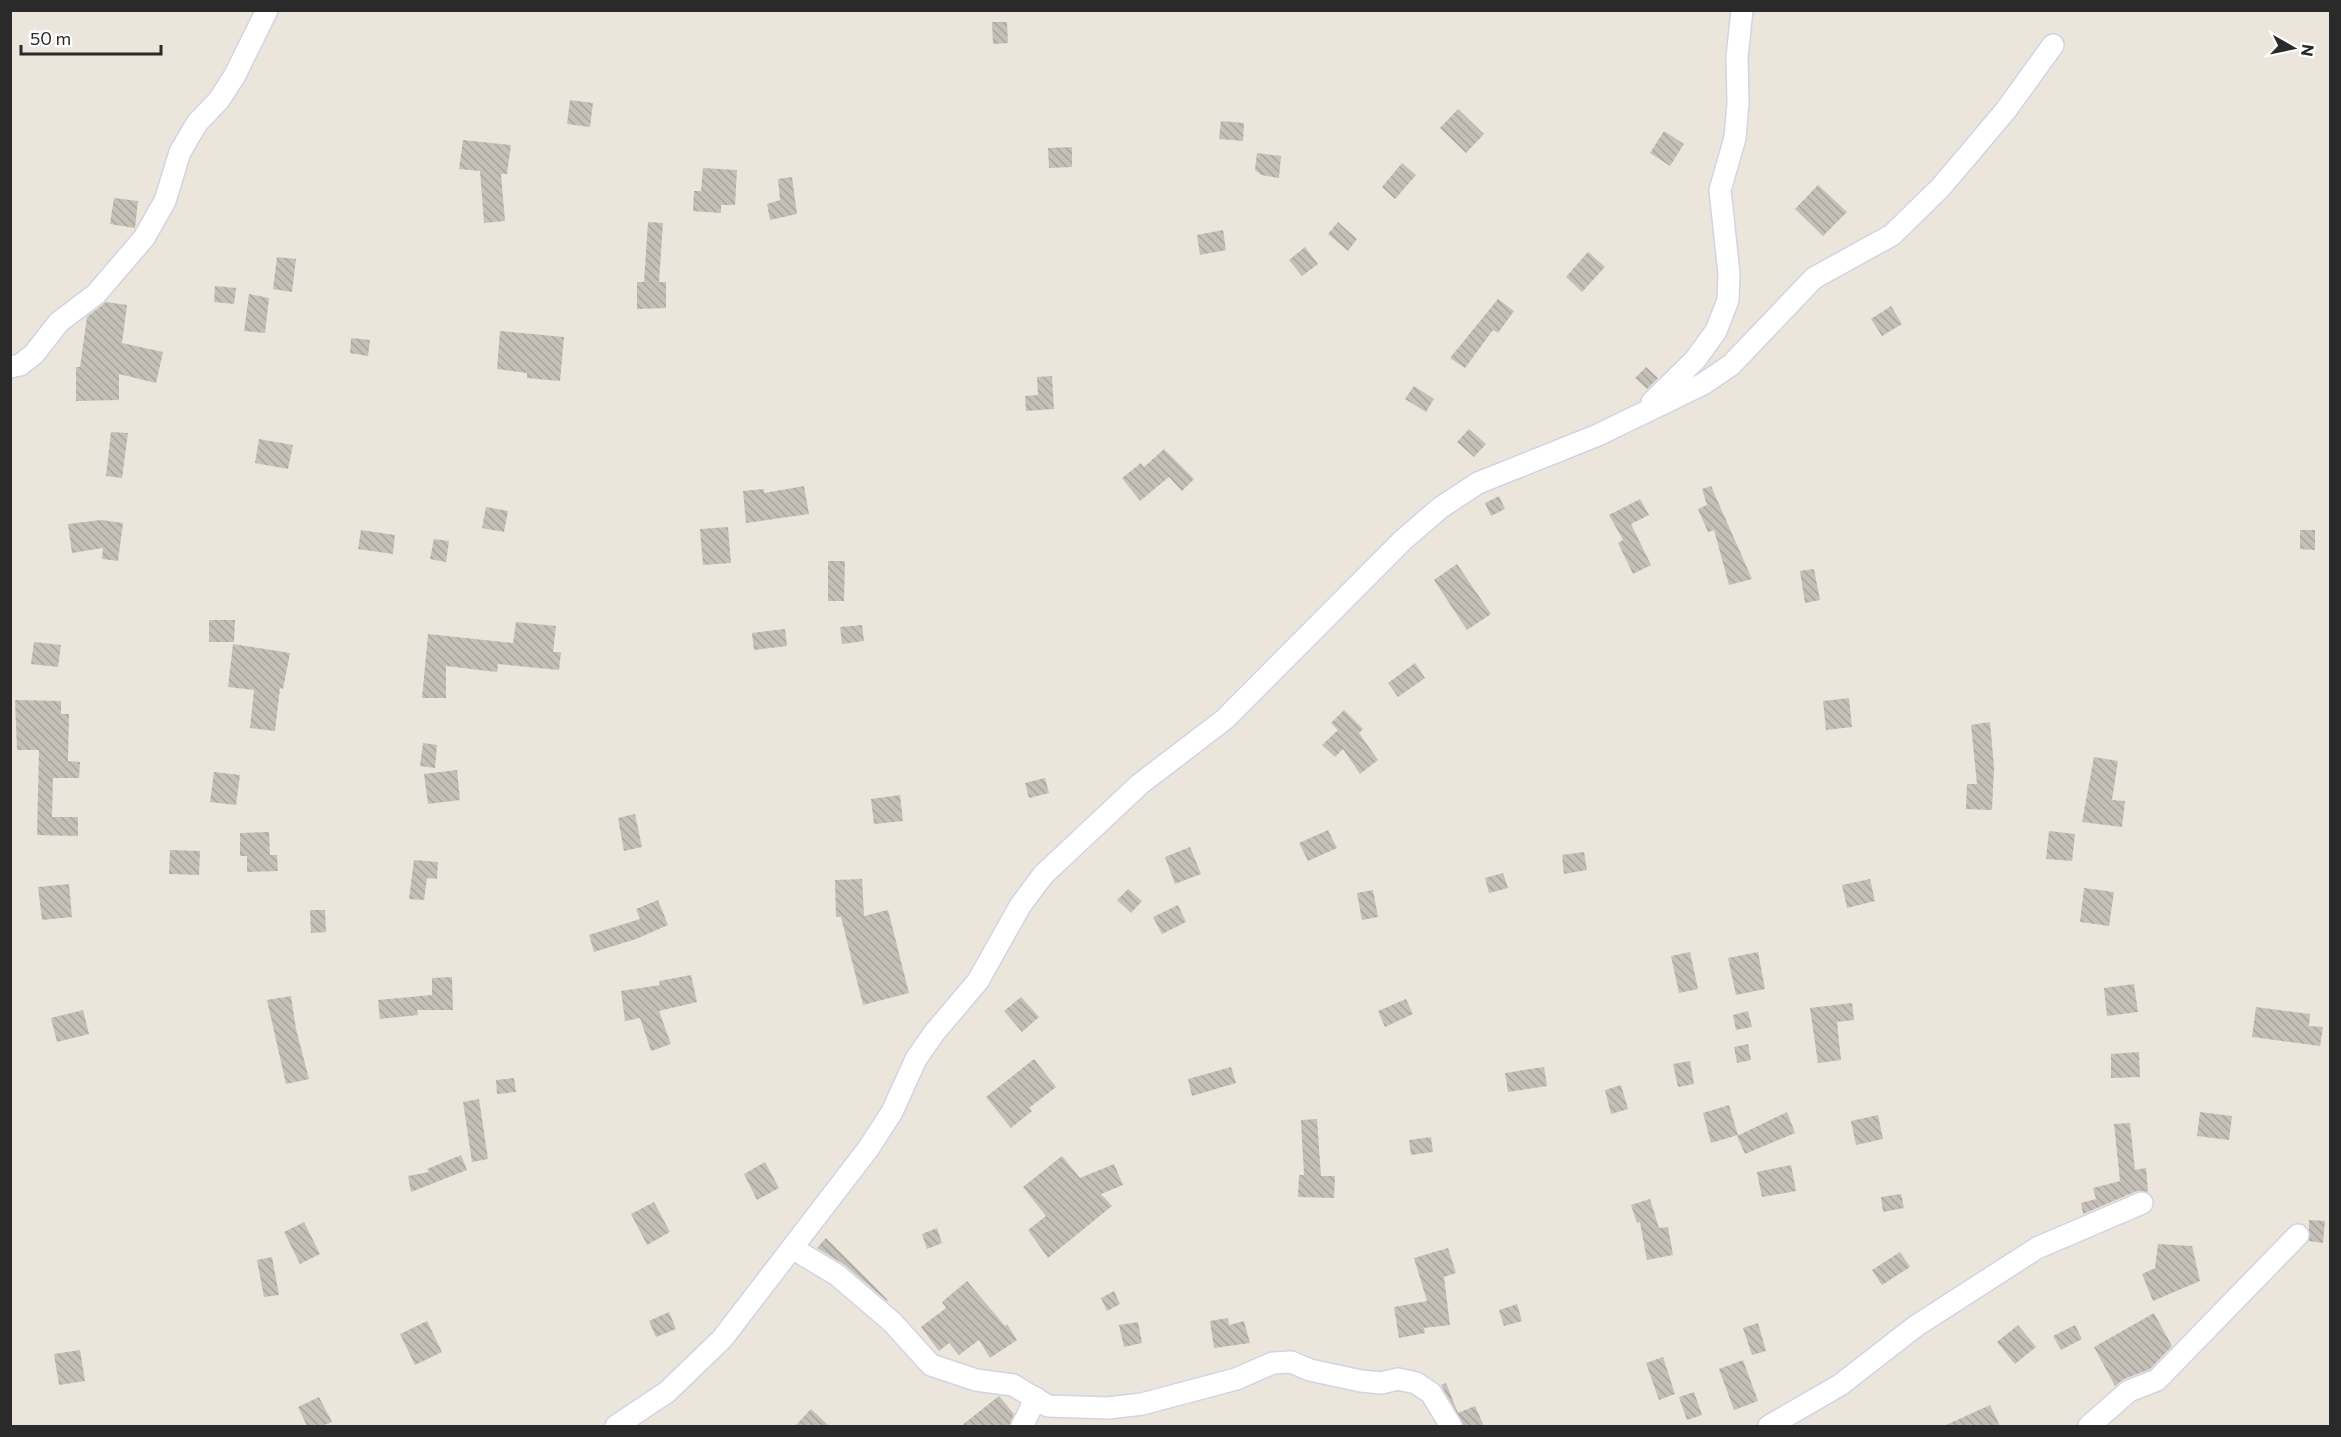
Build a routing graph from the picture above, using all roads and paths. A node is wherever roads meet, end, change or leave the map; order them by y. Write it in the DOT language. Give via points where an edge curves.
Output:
graph roads {
  1 [pos="267,10"];
  2 [pos="1742,10"];
  3 [pos="2053,45"];
  4 [pos="10,367"];
  5 [pos="1646,413"];
  6 [pos="2142,1203"];
  7 [pos="2298,1235"];
  8 [pos="792,1248"];
  9 [pos="1036,1398"];
  10 [pos="616,1426"];
  11 [pos="1022,1426"];
  12 [pos="1451,1426"];
  13 [pos="1769,1426"];
  14 [pos="2089,1426"];
  1 -- 4 [label="street" via="235,75 197,123 180,152 165,201 144,238 96,294 59,322 34,354 20,365"];
  2 -- 5 [label="street" via="1735,138 1720,190 1728,300 1716,331 1695,360 1653,399"];
  3 -- 5 [label="street" via="2006,110 1892,235 1814,278 1731,365"];
  5 -- 8 [label="street" via="1478,483 1440,508 1402,541 1226,719 1140,784 1043,875 1020,906 978,981 916,1059 892,1112 868,1149"];
  6 -- 13 [label="street" via="2037,1248 1916,1326 1840,1385"];
  7 -- 14 [label="street" via="2157,1380 2129,1391"];
  8 -- 9 [label="street" via="837,1275 892,1322 931,1365 976,1380 1013,1386"];
  8 -- 10 [label="street" via="693,1370"];
  9 -- 11 [label="street"];
  9 -- 12 [label="street" via="1048,1406 1108,1408 1142,1404 1236,1379 1274,1363 1291,1362 1361,1381 1382,1383 1398,1379 1416,1383 1431,1394"];
}
